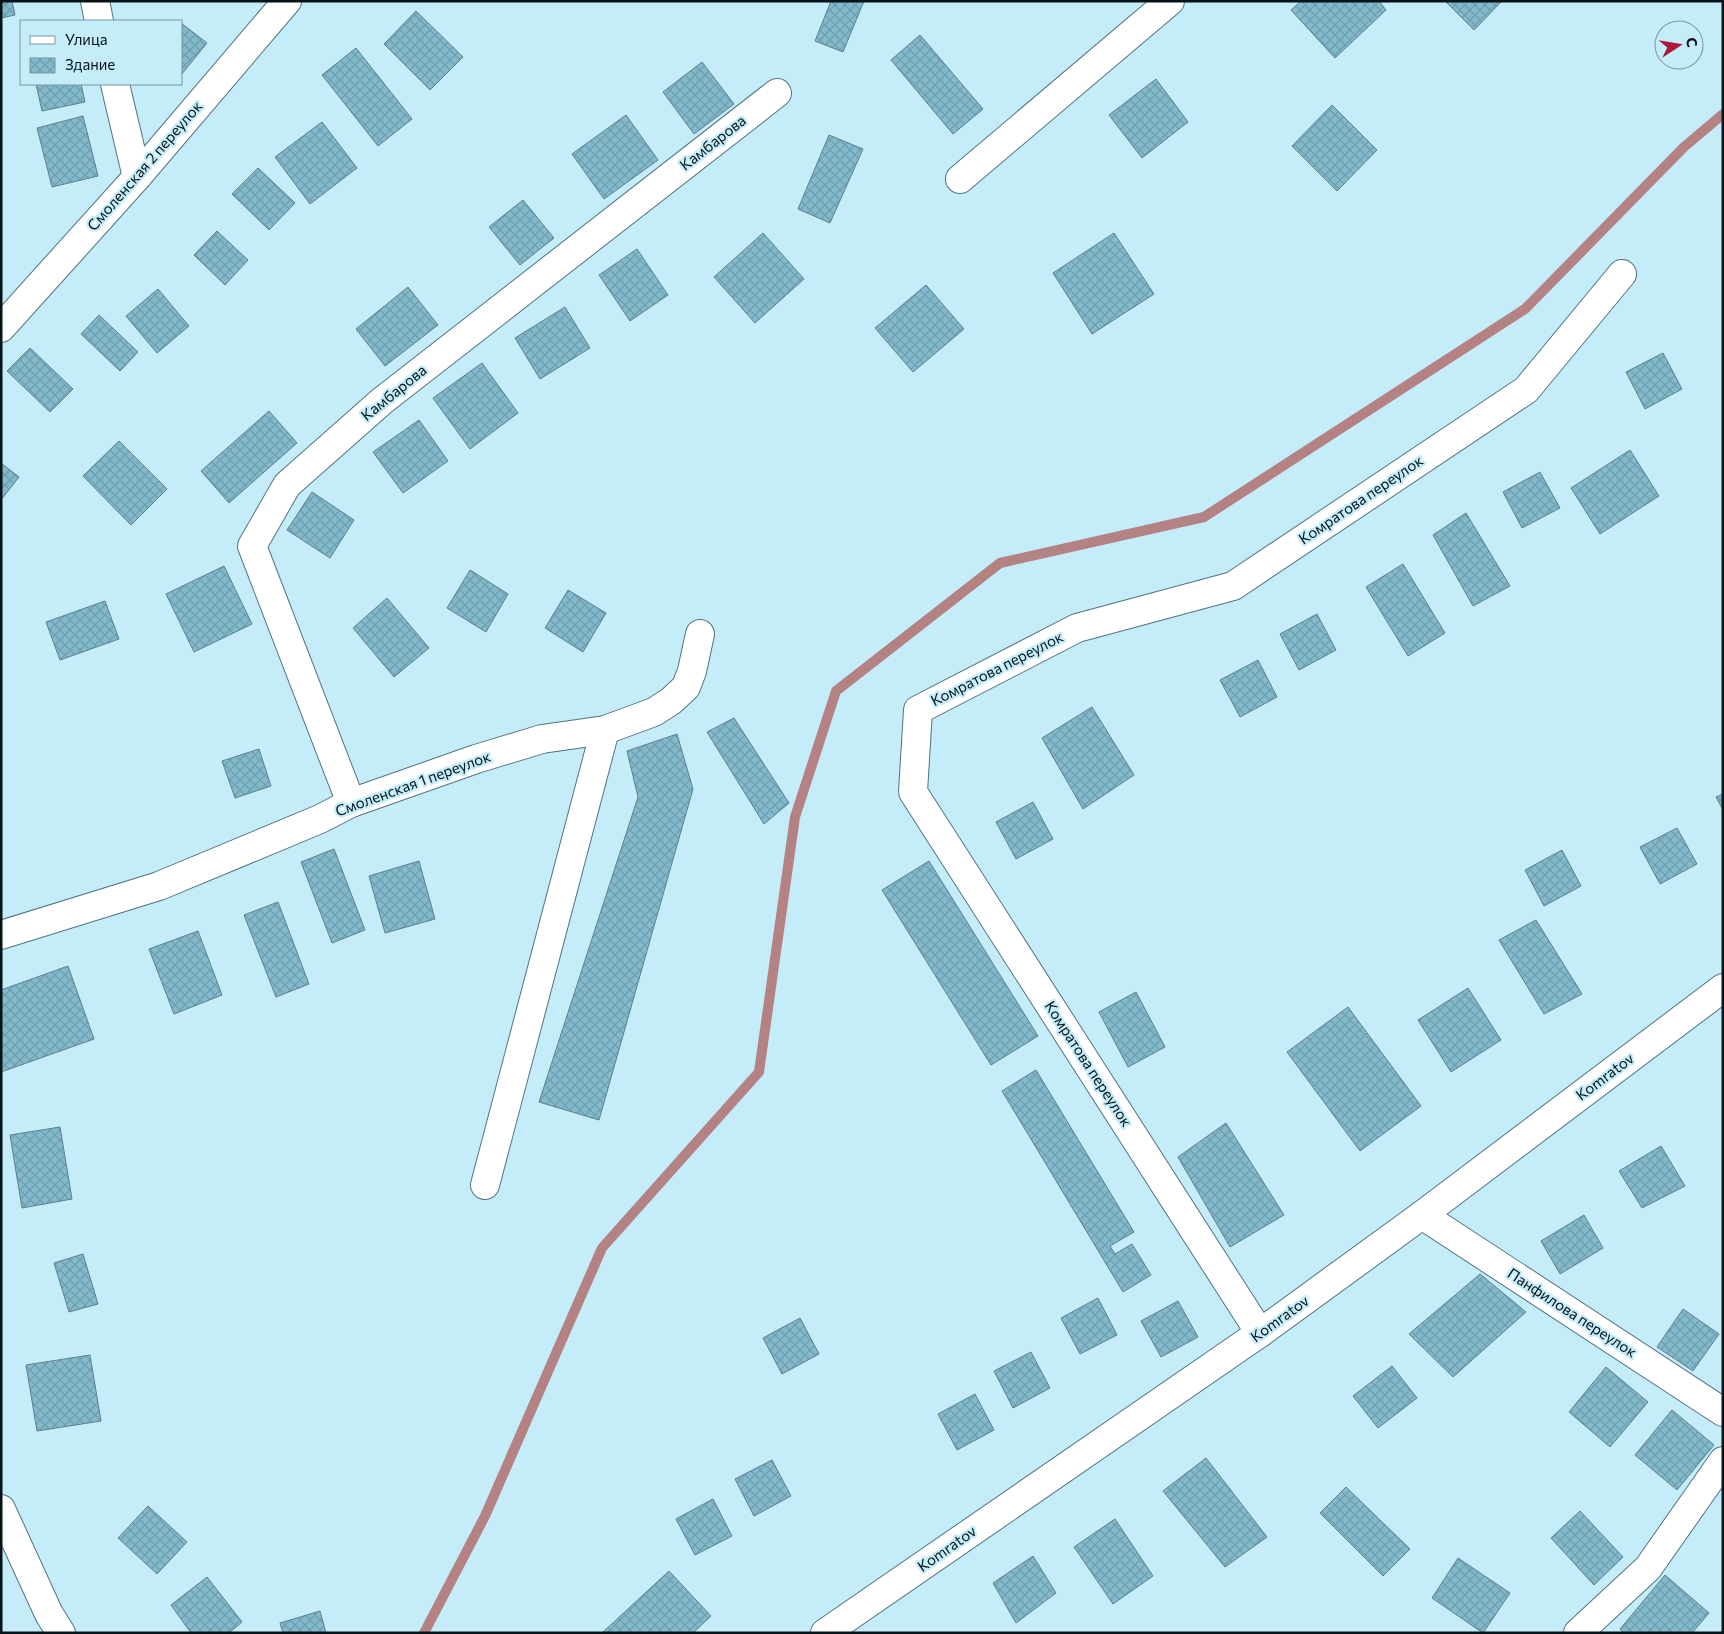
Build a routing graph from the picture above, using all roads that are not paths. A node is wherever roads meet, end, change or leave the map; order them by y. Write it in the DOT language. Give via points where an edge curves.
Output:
graph roads {
  1 [pos="95,1"];
  2 [pos="286,1"];
  3 [pos="1170,1"];
  4 [pos="100,20"];
  5 [pos="115,85"];
  6 [pos="777,93"];
  7 [pos="137,177"];
  8 [pos="960,179"];
  9 [pos="1622,274"];
  10 [pos="1,328"];
  11 [pos="700,634"];
  12 [pos="605,730"];
  13 [pos="351,803"];
  14 [pos="1,935"];
  15 [pos="1723,988"];
  16 [pos="485,1185"];
  17 [pos="1422,1215"];
  18 [pos="1260,1334"];
  19 [pos="1723,1412"];
  20 [pos="1723,1461"];
  21 [pos="1,1509"];
  22 [pos="61,1633"];
  23 [pos="825,1633"];
  24 [pos="1578,1633"];
  1 -- 4 [label="street"];
  2 -- 7 [label="street, Смоленская 2 переулок"];
  3 -- 8 [label="street"];
  5 -- 7 [label="street"];
  6 -- 13 [label="street, Камбарова" via="382,401 287,484 252,546"];
  7 -- 10 [label="street, Смоленская 2 переулок"];
  9 -- 18 [label="street, Комратова переулок" via="1526,390 1234,586 1077,628 918,710 913,792"];
  11 -- 12 [label="street, Смоленская 1 переулок" via="686,686 654,712"];
  12 -- 13 [label="street, Смоленская 1 переулок" via="542,739"];
  12 -- 16 [label="street"];
  13 -- 14 [label="street, Смоленская 1 переулок" via="159,886"];
  15 -- 17 [label="street, Komratov"];
  17 -- 18 [label="street, Komratov"];
  17 -- 19 [label="street, Панфилова переулок"];
  18 -- 23 [label="street, Komratov"];
  20 -- 24 [label="street" via="1648,1568"];
  21 -- 22 [label="street" via="49,1614"];
}
